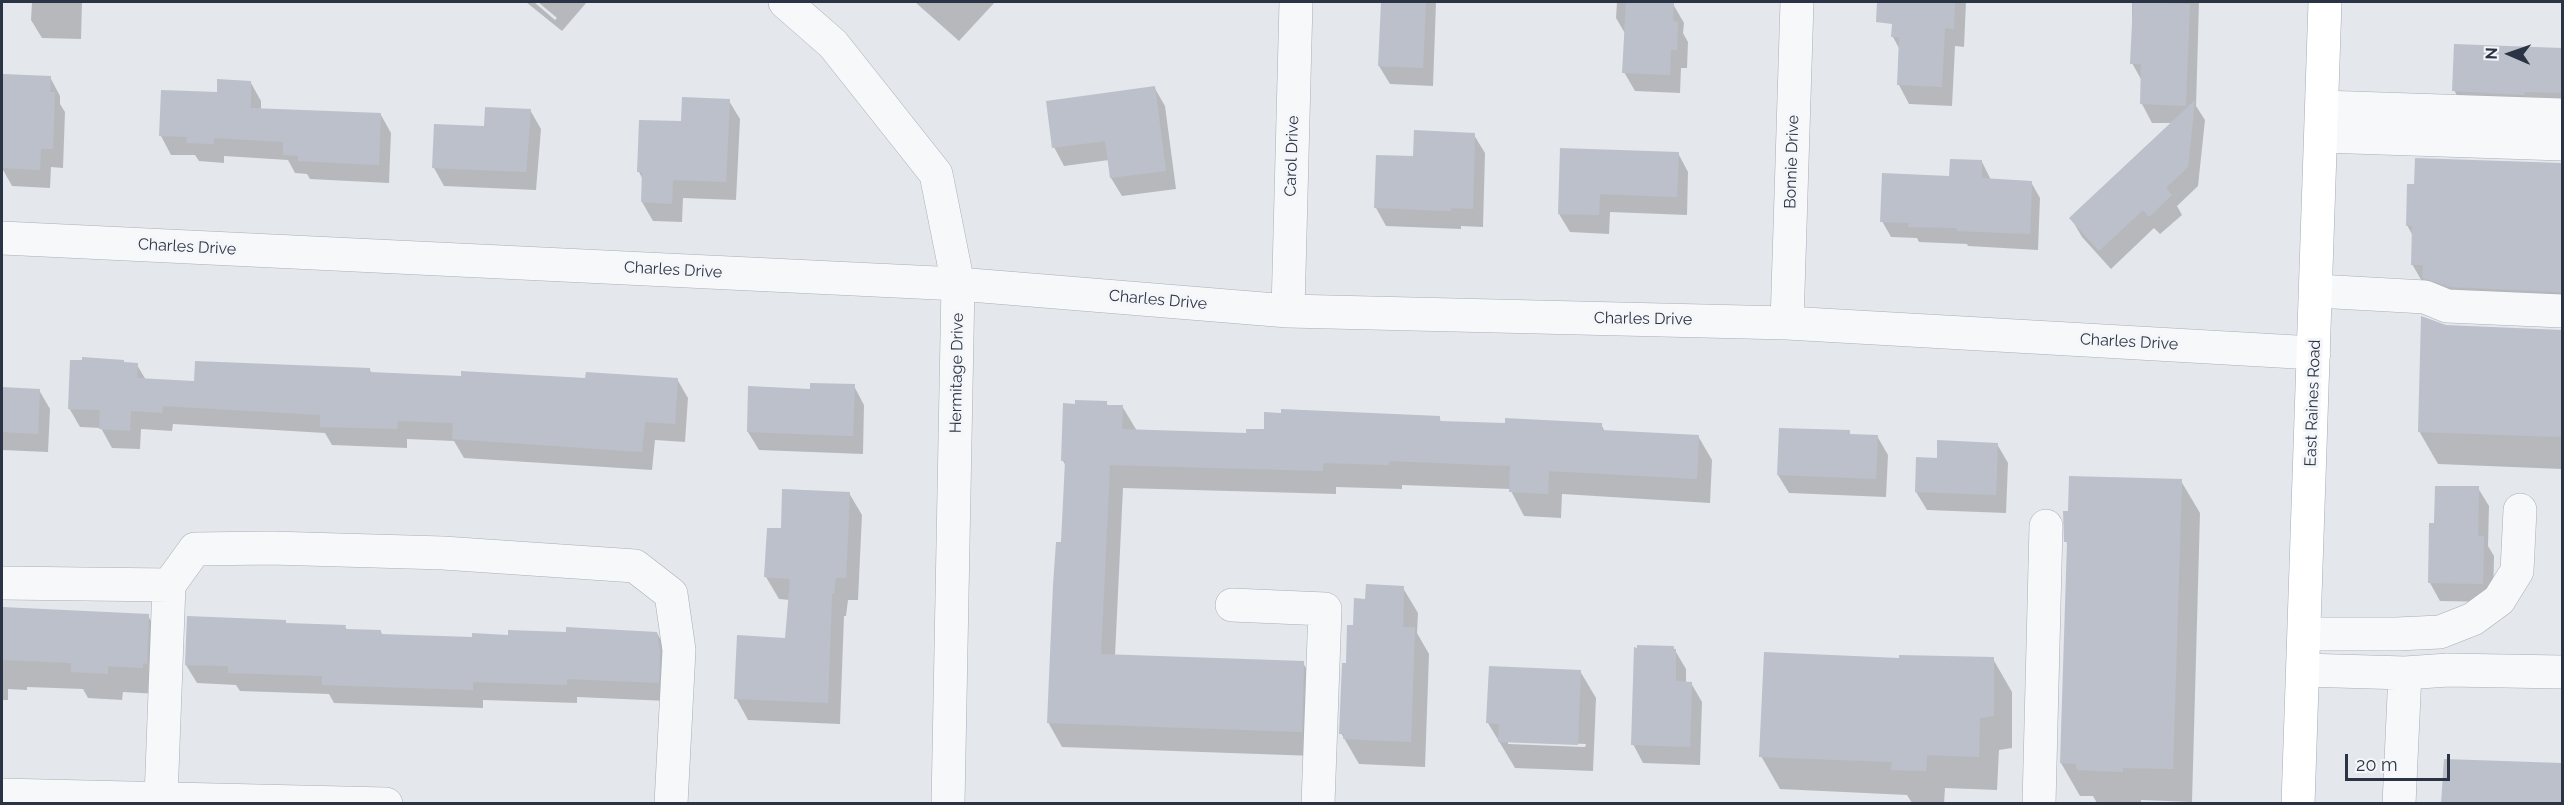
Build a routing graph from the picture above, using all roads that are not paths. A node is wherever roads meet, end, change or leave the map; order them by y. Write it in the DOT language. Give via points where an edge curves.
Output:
graph roads {
  1 [pos="785,2"];
  2 [pos="1296,2"];
  3 [pos="1797,2"];
  4 [pos="2325,2"];
  5 [pos="2562,115"];
  6 [pos="2321,121"];
  7 [pos="2562,144"];
  8 [pos="2,238"];
  9 [pos="958,284"];
  10 [pos="2562,289"];
  11 [pos="2317,291"];
  12 [pos="2425,297"];
  13 [pos="1288,311"];
  14 [pos="2562,311"];
  15 [pos="1787,323"];
  16 [pos="2314,352"];
  17 [pos="2520,510"];
  18 [pos="2046,526"];
  19 [pos="2,583"];
  20 [pos="169,585"];
  21 [pos="1232,605"];
  22 [pos="2305,634"];
  23 [pos="2303,670"];
  24 [pos="2562,672"];
  25 [pos="2405,673"];
  26 [pos="2,795"];
  27 [pos="161,799"];
  28 [pos="386,804"];
  29 [pos="671,804"];
  30 [pos="948,804"];
  31 [pos="1318,804"];
  32 [pos="2039,804"];
  33 [pos="2298,804"];
  34 [pos="2399,804"];
  1 -- 9 [label="street, Hermitage Drive" via="833,44 936,174"];
  2 -- 13 [label="street, Carol Drive"];
  3 -- 15 [label="street, Bonnie Drive"];
  4 -- 6 [label="main road, East Raines Road"];
  5 -- 6 [label="street"];
  6 -- 7 [label="street"];
  6 -- 11 [label="main road, East Raines Road"];
  8 -- 9 [label="street, Charles Drive"];
  9 -- 13 [label="street, Charles Drive"];
  9 -- 30 [label="street, Hermitage Drive"];
  10 -- 12 [label="street" via="2447,288"];
  11 -- 12 [label="street"];
  11 -- 16 [label="main road, East Raines Road"];
  12 -- 14 [label="street" via="2446,306"];
  13 -- 15 [label="street, Charles Drive"];
  15 -- 16 [label="street, Charles Drive"];
  16 -- 22 [label="main road, East Raines Road"];
  17 -- 22 [label="street" via="2517,572 2499,600 2474,619 2440,632"];
  18 -- 32 [label="street"];
  19 -- 20 [label="street"];
  20 -- 27 [label="street"];
  20 -- 29 [label="street" via="195,549 432,553 635,566 671,594 679,650"];
  21 -- 31 [label="street" via="1325,609"];
  22 -- 23 [label="main road, East Raines Road"];
  23 -- 25 [label="street"];
  23 -- 33 [label="main road, East Raines Road"];
  24 -- 25 [label="street"];
  25 -- 34 [label="street"];
  26 -- 27 [label="street"];
  27 -- 28 [label="street"];
}
